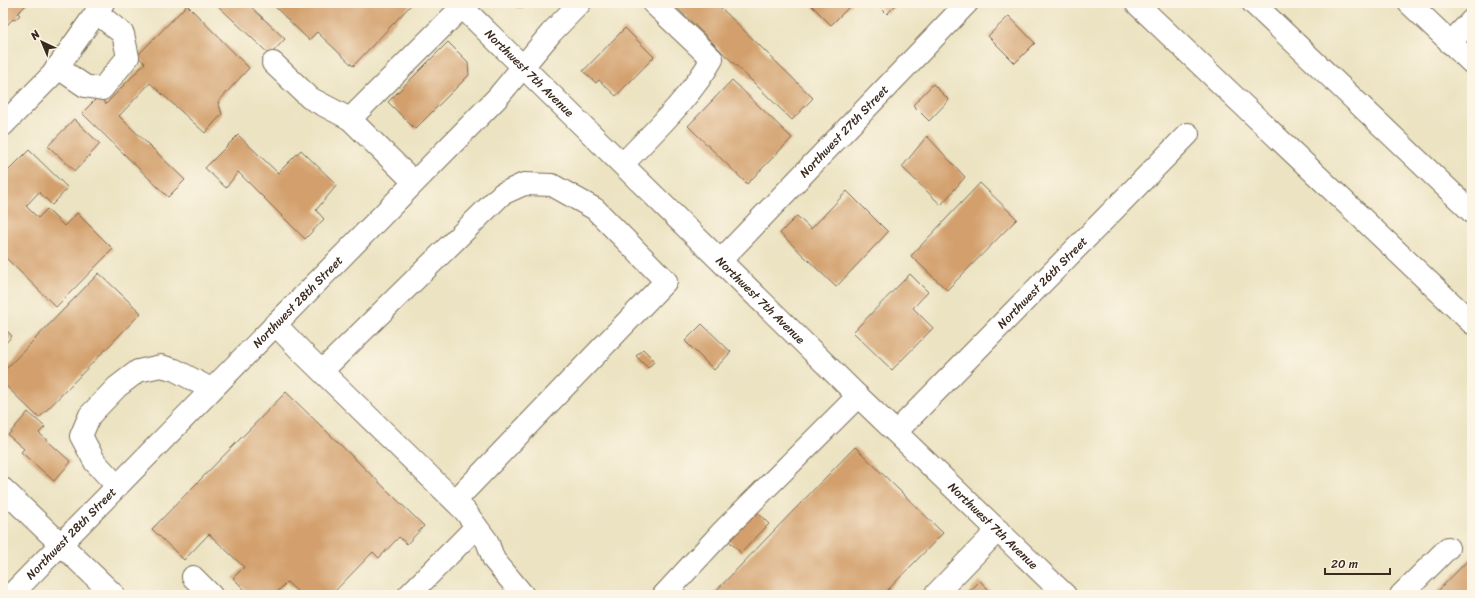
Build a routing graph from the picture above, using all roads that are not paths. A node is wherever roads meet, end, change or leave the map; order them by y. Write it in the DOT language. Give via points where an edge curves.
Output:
graph roads {
  1 [pos="580,3"];
  2 [pos="653,3"];
  3 [pos="967,3"];
  4 [pos="1136,3"];
  5 [pos="1254,3"];
  6 [pos="1409,3"];
  7 [pos="460,5"];
  8 [pos="100,8"];
  9 [pos="1472,20"];
  10 [pos="1450,43"];
  11 [pos="273,63"];
  12 [pos="1472,63"];
  13 [pos="524,66"];
  14 [pos="57,67"];
  15 [pos="350,119"];
  16 [pos="3,125"];
  17 [pos="1188,134"];
  18 [pos="623,164"];
  19 [pos="414,182"];
  20 [pos="1472,212"];
  21 [pos="720,260"];
  22 [pos="1472,322"];
  23 [pos="275,324"];
  24 [pos="322,371"];
  25 [pos="212,389"];
  26 [pos="858,396"];
  27 [pos="896,432"];
  28 [pos="116,486"];
  29 [pos="3,489"];
  30 [pos="455,501"];
  31 [pos="476,527"];
  32 [pos="998,530"];
  33 [pos="60,544"];
  34 [pos="1448,548"];
  35 [pos="193,577"];
  36 [pos="1406,593"];
  37 [pos="11,595"];
  38 [pos="114,595"];
  39 [pos="211,595"];
  40 [pos="409,595"];
  41 [pos="523,595"];
  42 [pos="664,595"];
  43 [pos="935,595"];
  44 [pos="1065,595"];
  1 -- 13 [label="main road, Northwest 28th Street"];
  2 -- 18 [label="main road" via="712,59 703,74 660,125"];
  3 -- 21 [label="main road, Northwest 27th Street"];
  4 -- 22 [label="main road"];
  5 -- 20 [label="main road"];
  6 -- 10 [label="main road"];
  7 -- 13 [label="main road, Northwest 7th Avenue"];
  7 -- 15 [label="main road"];
  8 -- 14 [label="main road"];
  8 -- 14 [label="main road" via="123,34 128,57 102,89 84,86"];
  9 -- 10 [label="main road"];
  10 -- 12 [label="main road"];
  11 -- 15 [label="main road" via="310,98"];
  13 -- 18 [label="main road, Northwest 7th Avenue"];
  13 -- 19 [label="main road, Northwest 28th Street" via="497,98"];
  14 -- 16 [label="main road"];
  15 -- 19 [label="main road"];
  17 -- 27 [label="main road, Northwest 26th Street"];
  18 -- 21 [label="main road, Northwest 7th Avenue"];
  19 -- 23 [label="main road, Northwest 28th Street"];
  21 -- 26 [label="main road, Northwest 7th Avenue"];
  23 -- 24 [label="main road"];
  23 -- 25 [label="main road, Northwest 28th Street"];
  24 -- 30 [label="main road"];
  24 -- 30 [label="main road" via="502,194 524,184 552,185 595,209 666,281"];
  25 -- 28 [label="main road, Northwest 28th Street"];
  25 -- 28 [label="main road" via="175,370 161,366 138,371 117,387 90,415 81,436 95,462"];
  26 -- 27 [label="main road, Northwest 7th Avenue"];
  26 -- 42 [label="main road" via="722,531"];
  27 -- 32 [label="main road, Northwest 7th Avenue"];
  28 -- 33 [label="main road, Northwest 28th Street"];
  29 -- 33 [label="main road"];
  30 -- 31 [label="main road"];
  31 -- 40 [label="main road"];
  31 -- 41 [label="main road" via="487,542 494,560"];
  32 -- 43 [label="main road"];
  32 -- 44 [label="main road, Northwest 7th Avenue"];
  33 -- 37 [label="main road, Northwest 28th Street"];
  33 -- 38 [label="main road"];
  34 -- 36 [label="main road"];
  35 -- 39 [label="main road"];
}
